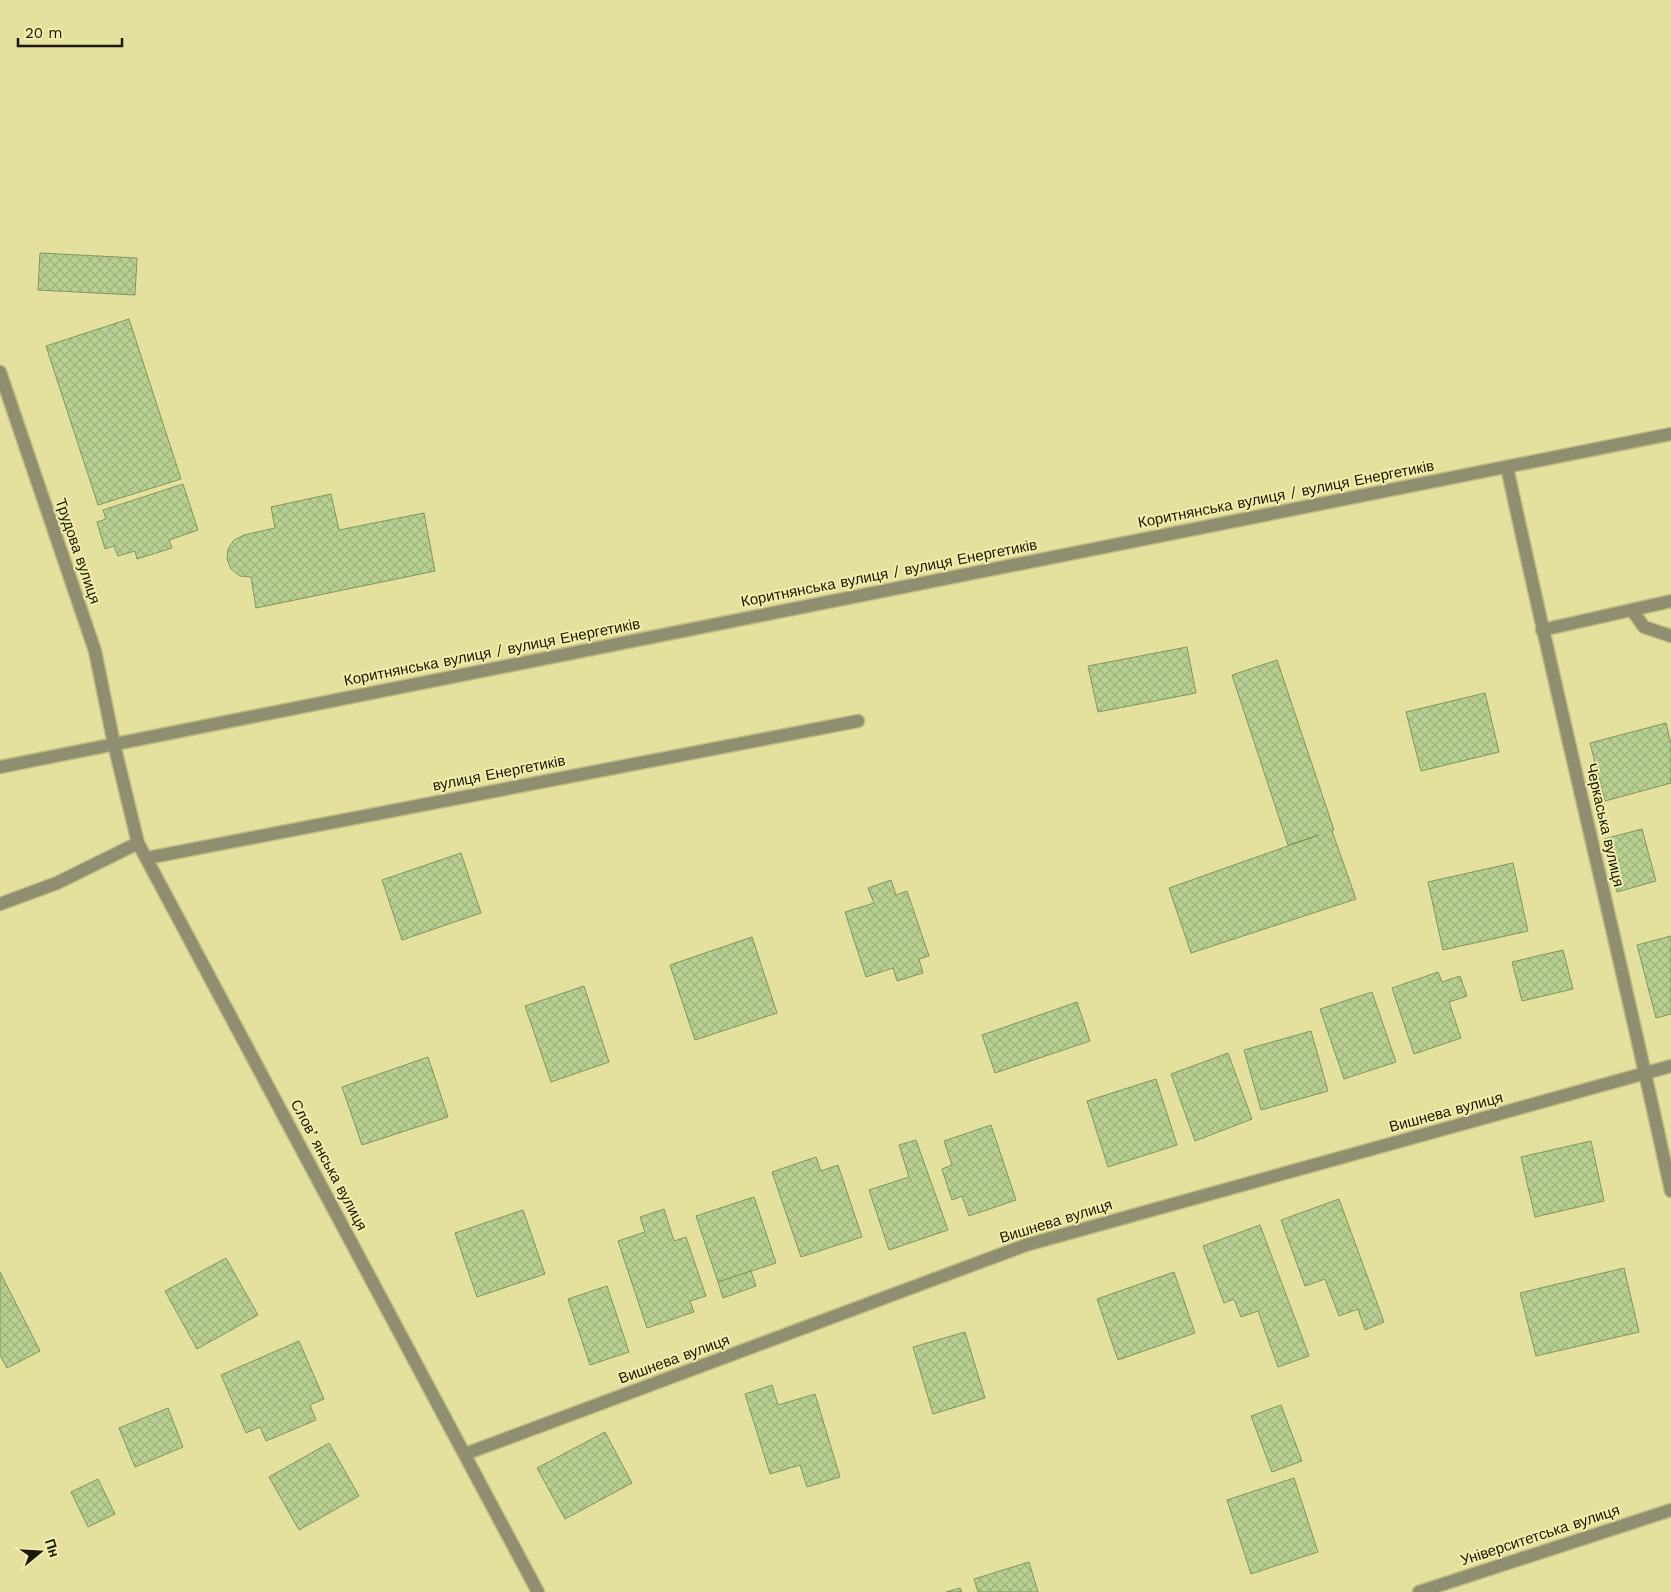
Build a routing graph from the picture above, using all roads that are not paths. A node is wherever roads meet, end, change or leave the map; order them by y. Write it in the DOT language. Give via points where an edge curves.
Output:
graph roads {
  1 [pos="0,372"];
  2 [pos="1671,434"];
  3 [pos="1507,466"];
  4 [pos="1671,601"];
  5 [pos="1632,610"];
  6 [pos="1542,630"];
  7 [pos="1671,636"];
  8 [pos="858,721"];
  9 [pos="114,744"];
  10 [pos="0,767"];
  11 [pos="138,843"];
  12 [pos="147,858"];
  13 [pos="0,904"];
  14 [pos="1671,1066"];
  15 [pos="1646,1073"];
  16 [pos="1671,1191"];
  17 [pos="465,1454"];
  18 [pos="1671,1510"];
  19 [pos="538,1592"];
  20 [pos="1419,1592"];
  1 -- 9 [label="street, Трудова вулиця" via="94,651"];
  2 -- 3 [label="street, Коритнянська вулиця / вулиця Енергетиків"];
  3 -- 6 [label="street, Черкаська вулиця"];
  3 -- 9 [label="street, Коритнянська вулиця / вулиця Енергетиків"];
  4 -- 5 [label="street"];
  5 -- 6 [label="street"];
  5 -- 7 [label="street" via="1644,628"];
  6 -- 15 [label="street, Черкаська вулиця"];
  8 -- 12 [label="street, вулиця Енергетиків"];
  9 -- 10 [label="street, Коритнянська вулиця / вулиця Енергетиків"];
  9 -- 11 [label="street, Словʼянська вулиця"];
  11 -- 12 [label="street, Словʼянська вулиця"];
  11 -- 13 [label="street" via="57,883"];
  12 -- 17 [label="street, Словʼянська вулиця"];
  14 -- 15 [label="street, Вишнева вулиця"];
  15 -- 16 [label="street, Черкаська вулиця"];
  15 -- 17 [label="street, Вишнева вулиця" via="1026,1245"];
  17 -- 19 [label="street, Словʼянська вулиця"];
  18 -- 20 [label="street, Університетська вулиця"];
}
